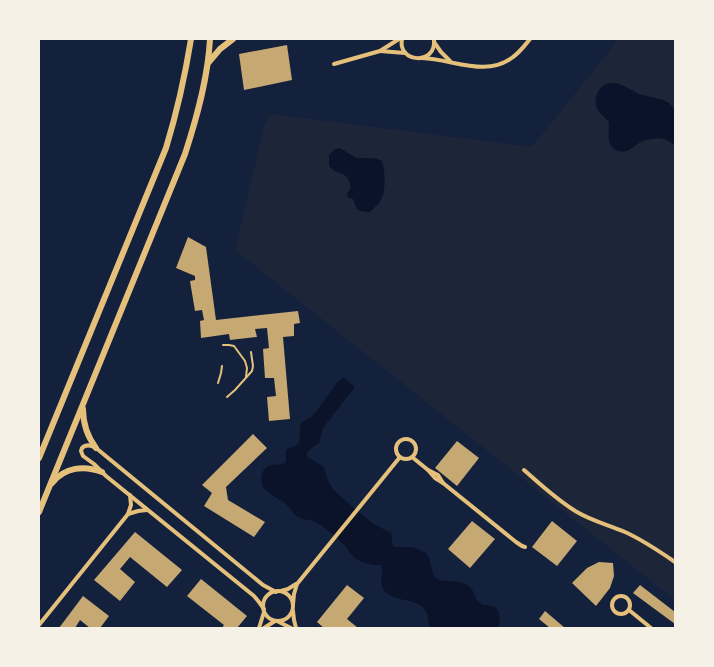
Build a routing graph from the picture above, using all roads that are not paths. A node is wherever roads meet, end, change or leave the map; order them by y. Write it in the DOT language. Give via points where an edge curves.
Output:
graph roads {
  1 [pos="191,39"];
  2 [pos="207,39"];
  3 [pos="210,39"];
  4 [pos="233,39"];
  5 [pos="401,39"];
  6 [pos="530,39"];
  7 [pos="434,40"];
  8 [pos="380,51"];
  9 [pos="405,53"];
  10 [pos="422,58"];
  11 [pos="450,62"];
  12 [pos="208,63"];
  13 [pos="334,64"];
  14 [pos="223,345"];
  15 [pos="252,352"];
  16 [pos="222,366"];
  17 [pos="246,377"];
  18 [pos="218,383"];
  19 [pos="228,397"];
  20 [pos="83,404"];
  21 [pos="96,448"];
  22 [pos="400,456"];
  23 [pos="412,457"];
  24 [pos="39,458"];
  25 [pos="524,470"];
  26 [pos="102,472"];
  27 [pos="50,485"];
  28 [pos="130,495"];
  29 [pos="147,510"];
  30 [pos="39,512"];
  31 [pos="128,514"];
  32 [pos="526,547"];
  33 [pos="675,562"];
  34 [pos="297,584"];
  35 [pos="277,592"];
  36 [pos="293,606"];
  37 [pos="629,610"];
  38 [pos="264,611"];
  39 [pos="276,621"];
  40 [pos="39,625"];
  41 [pos="259,628"];
  42 [pos="264,628"];
  43 [pos="291,628"];
  44 [pos="296,628"];
  45 [pos="651,628"];
  1 -- 24 [label="main road" via="178,108 166,148"];
  2 -- 12 [label="main road" via="205,53"];
  3 -- 12 [label="main road"];
  4 -- 12 [label="main road"];
  5 -- 8 [label="street"];
  5 -- 9 [label="street"];
  6 -- 11 [label="street" via="513,57 496,66 487,68"];
  7 -- 10 [label="street" via="431,52"];
  7 -- 11 [label="street"];
  8 -- 9 [label="street"];
  8 -- 13 [label="street"];
  9 -- 10 [label="street" via="416,59"];
  10 -- 11 [label="street"];
  12 -- 20 [label="main road" via="185,154"];
  14 -- 17 [label="lane" via="234,346 245,361"];
  15 -- 17 [label="lane" via="252,369"];
  16 -- 18 [label="lane"];
  17 -- 19 [label="lane"];
  20 -- 21 [label="main road" via="85,427"];
  20 -- 27 [label="main road"];
  21 -- 26 [label="street" via="84,446 81,454"];
  21 -- 35 [label="street" via="263,585"];
  22 -- 23 [label="street" via="406,459"];
  22 -- 23 [label="street" via="397,451 398,445 406,439 413,442 416,448"];
  22 -- 34 [label="street"];
  23 -- 32 [label="street" via="434,478"];
  25 -- 33 [label="street" via="577,512 624,532"];
  26 -- 27 [label="main road" via="76,468 59,476"];
  26 -- 28 [label="street"];
  27 -- 30 [label="main road"];
  28 -- 29 [label="street"];
  28 -- 31 [label="street" via="131,505"];
  29 -- 31 [label="street"];
  29 -- 38 [label="street" via="254,596"];
  31 -- 40 [label="street"];
  34 -- 35 [label="street"];
  34 -- 36 [label="street"];
  35 -- 36 [label="street" via="290,596"];
  35 -- 38 [label="street" via="271,593 265,600"];
  36 -- 39 [label="street" via="286,619"];
  36 -- 44 [label="street"];
  37 -- 37 [label="street" via="628,598 622,595 614,598 611,604 615,612 624,614"];
  37 -- 45 [label="street"];
  38 -- 39 [label="street" via="268,618"];
  38 -- 41 [label="street"];
  39 -- 42 [label="street"];
  39 -- 43 [label="street"];
}
